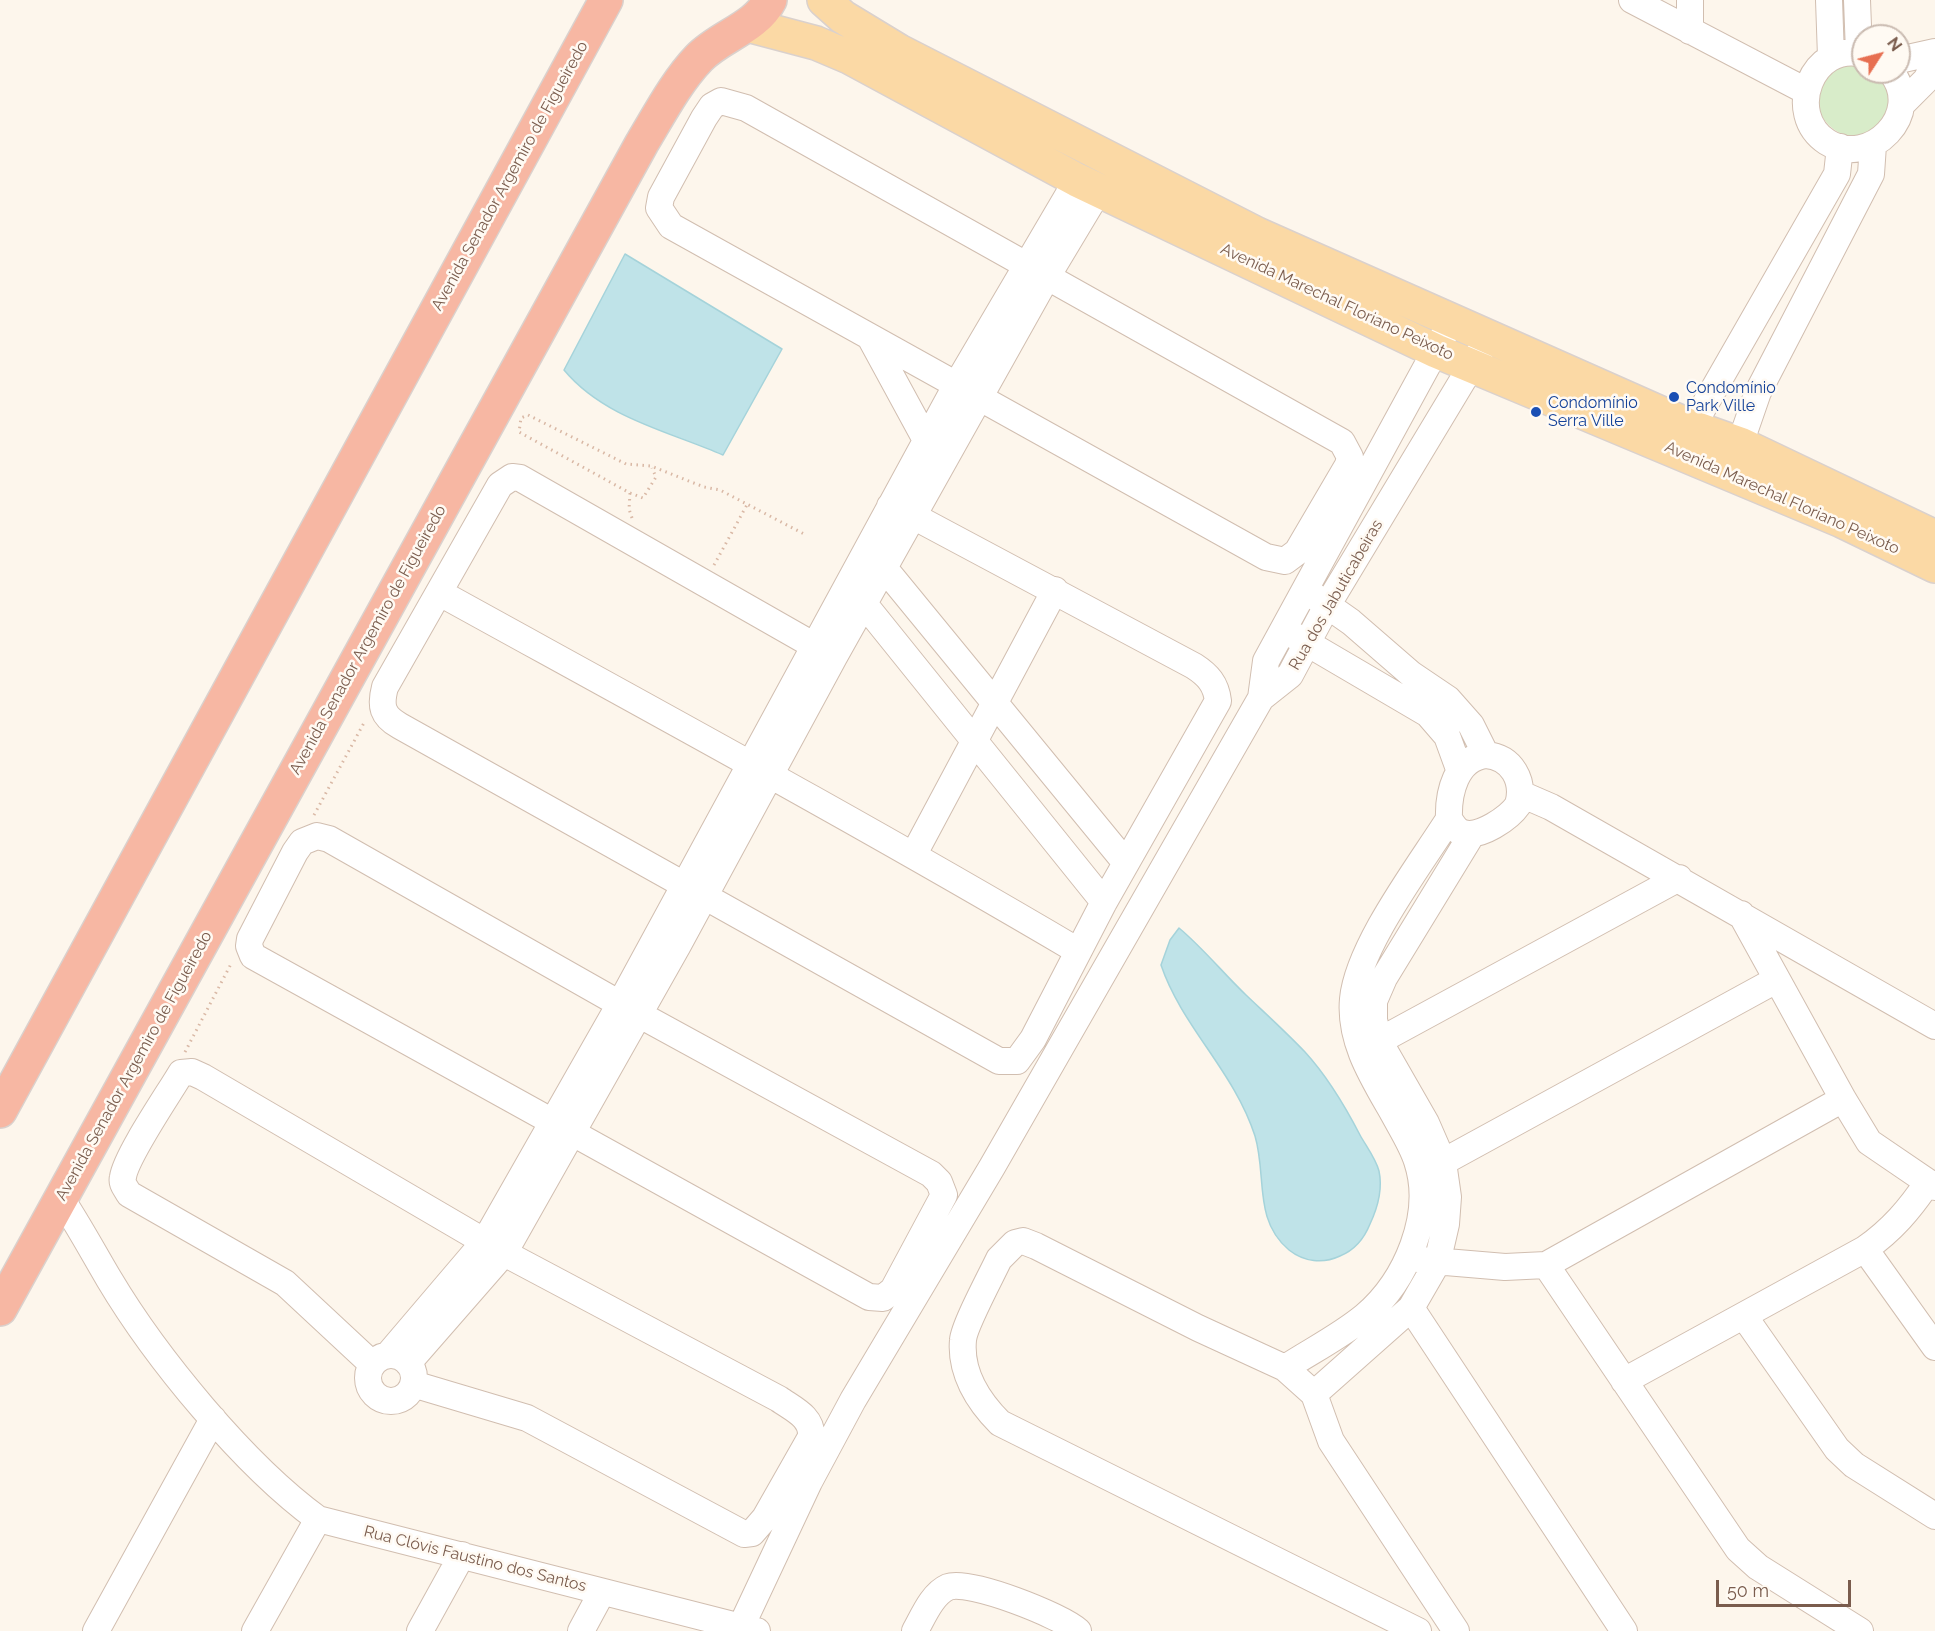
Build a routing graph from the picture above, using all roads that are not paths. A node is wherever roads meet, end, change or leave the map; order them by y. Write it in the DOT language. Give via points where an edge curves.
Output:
graph roads {
  1 [pos="606,0"];
  2 [pos="771,0"];
  3 [pos="824,0"];
  4 [pos="1632,0"];
  5 [pos="1690,0"];
  6 [pos="1829,0"];
  7 [pos="1857,0"];
  8 [pos="1859,24"];
  9 [pos="748,25"];
  10 [pos="1690,31"];
  11 [pos="1935,52"];
  12 [pos="1851,54"];
  13 [pos="1831,57"];
  14 [pos="1911,57"];
  15 [pos="1935,63"];
  16 [pos="1898,84"];
  17 [pos="1806,91"];
  18 [pos="1902,104"];
  19 [pos="1037,122"];
  20 [pos="1873,145"];
  21 [pos="1840,147"];
  22 [pos="1020,149"];
  23 [pos="1088,185"];
  24 [pos="1809,223"];
  25 [pos="1837,238"];
  26 [pos="1038,271"];
  27 [pos="1347,291"];
  28 [pos="1451,320"];
  29 [pos="1745,335"];
  30 [pos="1488,336"];
  31 [pos="870,337"];
  32 [pos="1436,351"];
  33 [pos="1778,351"];
  34 [pos="1473,365"];
  35 [pos="957,384"];
  36 [pos="980,397"];
  37 [pos="1692,427"];
  38 [pos="926,440"];
  39 [pos="1740,444"];
  40 [pos="902,511"];
  41 [pos="1935,537"];
  42 [pos="1935,566"];
  43 [pos="885,569"];
  44 [pos="1055,591"];
  45 [pos="1304,591"];
  46 [pos="440,592"];
  47 [pos="1328,604"];
  48 [pos="865,605"];
  49 [pos="1283,629"];
  50 [pos="1308,644"];
  51 [pos="824,652"];
  52 [pos="1261,698"];
  53 [pos="993,702"];
  54 [pos="973,740"];
  55 [pos="1486,755"];
  56 [pos="1459,769"];
  57 [pos="759,770"];
  58 [pos="1521,794"];
  59 [pos="1449,819"];
  60 [pos="1472,834"];
  61 [pos="914,854"];
  62 [pos="1126,863"];
  63 [pos="1679,878"];
  64 [pos="695,890"];
  65 [pos="1104,902"];
  66 [pos="1741,914"];
  67 [pos="1078,951"];
  68 [pos="1776,980"];
  69 [pos="630,1009"];
  70 [pos="1935,1026"];
  71 [pos="1379,1041"];
  72 [pos="1843,1099"];
  73 [pos="0,1111"];
  74 [pos="562,1126"];
  75 [pos="1443,1162"];
  76 [pos="1931,1184"];
  77 [pos="60,1197"];
  78 [pos="495,1247"];
  79 [pos="1865,1249"];
  80 [pos="1411,1258"];
  81 [pos="1437,1263"];
  82 [pos="1546,1265"];
  83 [pos="1411,1308"];
  84 [pos="0,1309"];
  85 [pos="1744,1316"];
  86 [pos="1935,1347"];
  87 [pos="395,1367"];
  88 [pos="1284,1368"];
  89 [pos="1624,1381"];
  90 [pos="1314,1394"];
  91 [pos="213,1419"];
  92 [pos="1935,1516"];
  93 [pos="318,1519"];
  94 [pos="462,1555"];
  95 [pos="602,1592"];
  96 [pos="746,1630"];
  97 [pos="96,1631"];
  98 [pos="255,1631"];
  99 [pos="420,1631"];
  100 [pos="581,1631"];
  101 [pos="915,1631"];
  102 [pos="1078,1631"];
  103 [pos="1418,1631"];
  104 [pos="1456,1631"];
  105 [pos="1624,1631"];
  106 [pos="1860,1631"];
  1 -- 73 [label="highway, Avenida Senador Argemiro de Figueiredo"];
  2 -- 9 [label="highway, Avenida Senador Argemiro de Figueiredo"];
  3 -- 19 [label="main road, Avenida Marechal Floriano Peixoto" via="843,17 899,51"];
  4 -- 10 [label="street"];
  5 -- 10 [label="street"];
  6 -- 13 [label="street"];
  7 -- 8 [label="street"];
  9 -- 22 [label="main road, Avenida Marechal Floriano Peixoto" via="816,43 849,57"];
  9 -- 77 [label="highway, Avenida Senador Argemiro de Figueiredo" via="724,37 698,58 642,143"];
  10 -- 17 [label="street"];
  11 -- 14 [label="street"];
  12 -- 13 [label="street"];
  13 -- 17 [label="street" via="1810,77"];
  15 -- 18 [label="street" via="1926,80"];
  16 -- 18 [label="street"];
  17 -- 21 [label="street" via="1808,119 1816,132"];
  18 -- 20 [label="street" via="1893,128"];
  19 -- 22 [label="main road"];
  19 -- 27 [label="main road, Avenida Marechal Floriano Peixoto" via="1257,234"];
  20 -- 21 [label="street"];
  20 -- 25 [label="street" via="1870,174"];
  21 -- 24 [label="street" via="1837,174"];
  22 -- 23 [label="main road, Avenida Marechal Floriano Peixoto"];
  23 -- 26 [label="street"];
  23 -- 27 [label="main road, Avenida Marechal Floriano Peixoto"];
  24 -- 25 [label="street"];
  24 -- 29 [label="street"];
  25 -- 33 [label="street"];
  26 -- 31 [label="street" via="746,108 721,101 712,106 661,197 662,215 671,226"];
  26 -- 35 [label="street"];
  26 -- 36 [label="street"];
  26 -- 36 [label="street" via="1330,435 1348,450 1348,465 1297,552 1285,561 1276,561"];
  27 -- 28 [label="main road, Avenida Marechal Floriano Peixoto"];
  27 -- 32 [label="main road, Avenida Marechal Floriano Peixoto"];
  28 -- 30 [label="main road, Avenida Marechal Floriano Peixoto"];
  28 -- 32 [label="street, Rua dos Jabuticabeiras"];
  29 -- 33 [label="street"];
  29 -- 37 [label="street"];
  30 -- 34 [label="street, Rua dos Jabuticabeiras"];
  30 -- 37 [label="main road, Avenida Marechal Floriano Peixoto"];
  31 -- 35 [label="street"];
  31 -- 38 [label="street"];
  32 -- 34 [label="main road, Avenida Marechal Floriano Peixoto"];
  32 -- 45 [label="street, Rua dos Jabuticabeiras"];
  33 -- 39 [label="street"];
  34 -- 42 [label="main road, Avenida Marechal Floriano Peixoto" via="1842,521"];
  34 -- 47 [label="street, Rua dos Jabuticabeiras"];
  35 -- 36 [label="street"];
  35 -- 38 [label="street"];
  36 -- 40 [label="street"];
  37 -- 39 [label="main road, Avenida Marechal Floriano Peixoto"];
  38 -- 40 [label="street"];
  39 -- 41 [label="main road, Avenida Marechal Floriano Peixoto"];
  40 -- 43 [label="street"];
  40 -- 44 [label="street"];
  40 -- 51 [label="street"];
  43 -- 48 [label="street"];
  43 -- 53 [label="street"];
  44 -- 53 [label="street"];
  44 -- 62 [label="street" via="1194,666 1206,674 1217,691 1218,701"];
  45 -- 47 [label="street"];
  45 -- 49 [label="street, Rua dos Jabuticabeiras"];
  46 -- 51 [label="street" via="500,485 512,477 520,478"];
  46 -- 57 [label="street"];
  46 -- 64 [label="street" via="385,687 381,701 389,720"];
  47 -- 50 [label="street, Rua dos Jabuticabeiras"];
  47 -- 55 [label="street" via="1411,675 1448,699 1471,725"];
  48 -- 51 [label="street"];
  48 -- 54 [label="street"];
  49 -- 50 [label="street"];
  49 -- 52 [label="street, Rua dos Jabuticabeiras" via="1266,661"];
  50 -- 52 [label="street, Rua dos Jabuticabeiras" via="1290,675"];
  50 -- 56 [label="street" via="1428,714 1447,736"];
  51 -- 57 [label="street"];
  52 -- 96 [label="street" via="992,1167 853,1400 809,1482"];
  53 -- 54 [label="street"];
  53 -- 62 [label="street"];
  54 -- 61 [label="street"];
  54 -- 65 [label="street"];
  55 -- 56 [label="street" via="1476,756"];
  55 -- 58 [label="street" via="1504,761 1514,771"];
  56 -- 59 [label="street"];
  57 -- 61 [label="street"];
  57 -- 64 [label="street"];
  58 -- 60 [label="street" via="1512,814"];
  58 -- 63 [label="street"];
  59 -- 60 [label="street" via="1458,831"];
  59 -- 80 [label="street" via="1379,931 1360,970 1353,999 1355,1031 1364,1062 1418,1162 1422,1205"];
  60 -- 71 [label="street" via="1384,978 1374,1001"];
  61 -- 67 [label="street"];
  62 -- 65 [label="street"];
  63 -- 66 [label="street"];
  63 -- 71 [label="street"];
  64 -- 67 [label="street" via="999,1061 1011,1063 1017,1061 1033,1039"];
  64 -- 69 [label="street"];
  65 -- 67 [label="street"];
  66 -- 68 [label="street"];
  66 -- 70 [label="street"];
  68 -- 72 [label="street"];
  68 -- 75 [label="street"];
  69 -- 74 [label="street"];
  69 -- 74 [label="street" via="329,839 309,837 295,852 249,946 254,956"];
  69 -- 74 [label="street" via="939,1182 944,1196 893,1290 883,1298 869,1297"];
  71 -- 75 [label="street" via="1426,1123"];
  72 -- 76 [label="street" via="1869,1142"];
  72 -- 82 [label="street"];
  74 -- 78 [label="street"];
  75 -- 81 [label="street" via="1448,1197"];
  76 -- 79 [label="street" via="1886,1234"];
  77 -- 84 [label="highway, Avenida Senador Argemiro de Figueiredo"];
  77 -- 91 [label="street" via="153,1344"];
  78 -- 87 [label="street"];
  78 -- 87 [label="street" via="202,1077 192,1072 181,1073 123,1177 129,1194 285,1283"];
  78 -- 87 [label="street" via="779,1399 807,1419 811,1437 765,1518 752,1533 744,1534 527,1418"];
  79 -- 85 [label="street"];
  79 -- 86 [label="street"];
  80 -- 81 [label="street"];
  80 -- 88 [label="street" via="1392,1290 1364,1317"];
  81 -- 82 [label="street" via="1505,1268"];
  81 -- 83 [label="street"];
  82 -- 89 [label="street"];
  83 -- 90 [label="street"];
  83 -- 105 [label="street"];
  85 -- 89 [label="street"];
  85 -- 92 [label="street" via="1837,1449 1854,1465"];
  88 -- 90 [label="street"];
  88 -- 103 [label="street" via="1023,1241 999,1259 963,1338 964,1360 973,1388 999,1423"];
  89 -- 106 [label="street" via="1738,1549 1758,1567"];
  90 -- 104 [label="street" via="1331,1441"];
  91 -- 93 [label="street" via="296,1503"];
  91 -- 97 [label="street"];
  93 -- 94 [label="street, Rua Clóvis Faustino dos Santos"];
  93 -- 98 [label="street"];
  94 -- 95 [label="street, Rua Clóvis Faustino dos Santos"];
  94 -- 99 [label="street"];
  95 -- 96 [label="street, Rua Clóvis Faustino dos Santos"];
  95 -- 100 [label="street"];
  101 -- 102 [label="street" via="930,1604 948,1587 973,1588 1036,1608"];
}
